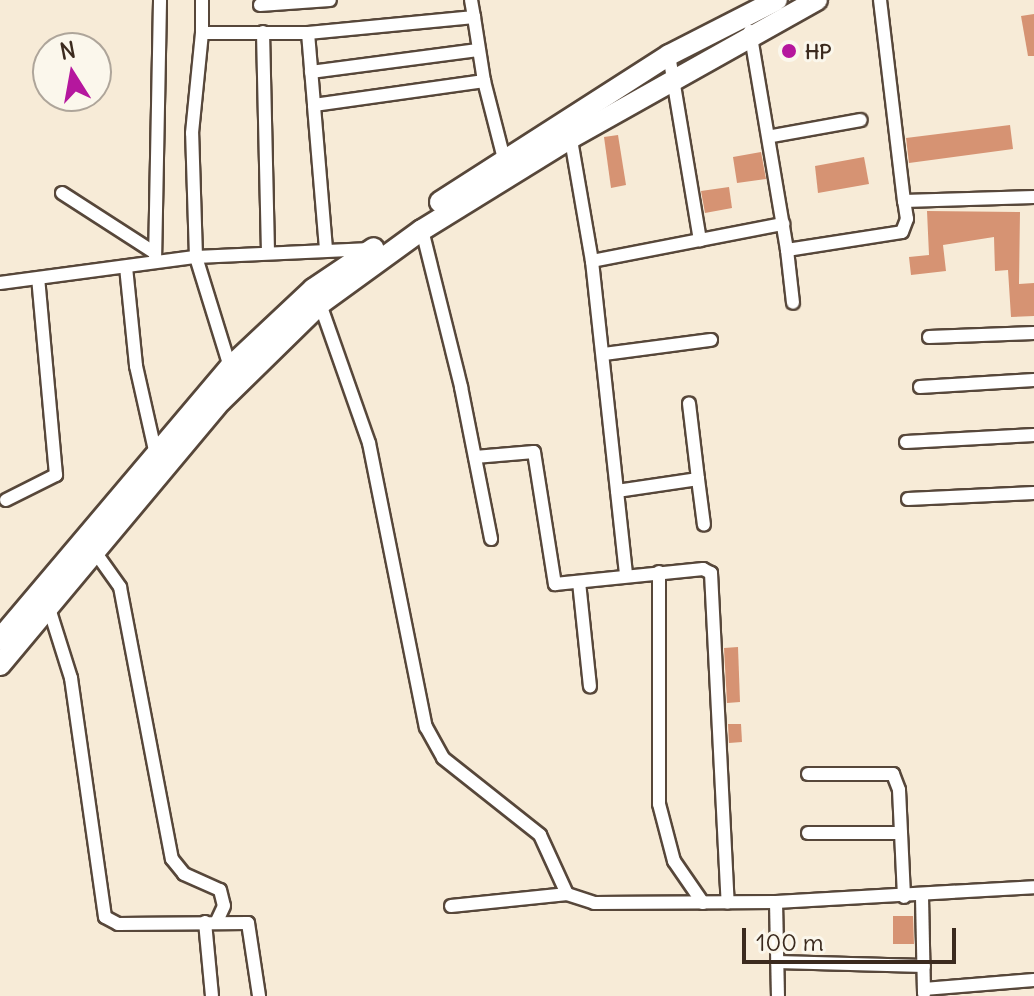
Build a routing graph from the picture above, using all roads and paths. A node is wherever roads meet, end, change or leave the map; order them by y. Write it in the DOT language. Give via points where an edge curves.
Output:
graph roads {
  1 [pos="160,0"];
  2 [pos="202,0"];
  3 [pos="330,0"];
  4 [pos="471,0"];
  5 [pos="777,0"];
  6 [pos="817,0"];
  7 [pos="880,0"];
  8 [pos="260,5"];
  9 [pos="474,17"];
  10 [pos="748,24"];
  11 [pos="263,32"];
  12 [pos="202,33"];
  13 [pos="308,33"];
  14 [pos="478,50"];
  15 [pos="669,55"];
  16 [pos="311,72"];
  17 [pos="673,76"];
  18 [pos="484,81"];
  19 [pos="314,105"];
  20 [pos="861,120"];
  21 [pos="569,130"];
  22 [pos="772,136"];
  23 [pos="505,170"];
  24 [pos="62,193"];
  25 [pos="1034,197"];
  26 [pos="904,201"];
  27 [pos="783,224"];
  28 [pos="422,230"];
  29 [pos="700,240"];
  30 [pos="326,249"];
  31 [pos="787,250"];
  32 [pos="379,252"];
  33 [pos="268,253"];
  34 [pos="154,257"];
  35 [pos="196,257"];
  36 [pos="592,261"];
  37 [pos="126,267"];
  38 [pos="38,279"];
  39 [pos="0,283"];
  40 [pos="793,303"];
  41 [pos="320,304"];
  42 [pos="1034,333"];
  43 [pos="929,337"];
  44 [pos="711,340"];
  45 [pos="604,354"];
  46 [pos="230,367"];
  47 [pos="1034,380"];
  48 [pos="920,387"];
  49 [pos="689,404"];
  50 [pos="1034,435"];
  51 [pos="906,442"];
  52 [pos="155,450"];
  53 [pos="475,457"];
  54 [pos="698,479"];
  55 [pos="617,491"];
  56 [pos="1034,493"];
  57 [pos="908,499"];
  58 [pos="6,500"];
  59 [pos="704,525"];
  60 [pos="491,539"];
  61 [pos="93,549"];
  62 [pos="659,572"];
  63 [pos="626,574"];
  64 [pos="579,582"];
  65 [pos="48,605"];
  66 [pos="0,639"];
  67 [pos="0,665"];
  68 [pos="590,686"];
  69 [pos="808,774"];
  70 [pos="808,833"];
  71 [pos="901,833"];
  72 [pos="1034,887"];
  73 [pos="567,894"];
  74 [pos="904,897"];
  75 [pos="922,897"];
  76 [pos="776,902"];
  77 [pos="703,903"];
  78 [pos="728,903"];
  79 [pos="451,906"];
  80 [pos="211,921"];
  81 [pos="777,962"];
  82 [pos="924,966"];
  83 [pos="1034,980"];
  84 [pos="924,992"];
  85 [pos="212,996"];
  86 [pos="259,996"];
  87 [pos="778,996"];
  1 -- 34 [label="street"];
  2 -- 12 [label="street"];
  3 -- 8 [label="street"];
  4 -- 9 [label="street"];
  5 -- 10 [label="main road"];
  6 -- 10 [label="main road"];
  7 -- 26 [label="street"];
  9 -- 13 [label="street"];
  9 -- 14 [label="street"];
  10 -- 15 [label="main road"];
  10 -- 17 [label="main road"];
  10 -- 22 [label="street"];
  11 -- 12 [label="street"];
  11 -- 13 [label="street"];
  11 -- 33 [label="street"];
  12 -- 35 [label="street" via="192,133"];
  13 -- 16 [label="street"];
  14 -- 16 [label="street"];
  14 -- 18 [label="street"];
  15 -- 17 [label="street"];
  15 -- 21 [label="main road"];
  16 -- 19 [label="street"];
  17 -- 21 [label="main road"];
  17 -- 29 [label="street"];
  18 -- 19 [label="street"];
  18 -- 23 [label="street"];
  19 -- 30 [label="street"];
  20 -- 22 [label="street"];
  21 -- 23 [label="main road"];
  21 -- 36 [label="street"];
  22 -- 27 [label="street"];
  23 -- 28 [label="main road"];
  23 -- 32 [label="main road"];
  24 -- 34 [label="street"];
  25 -- 26 [label="street"];
  26 -- 31 [label="street" via="907,219 902,232"];
  27 -- 29 [label="street"];
  27 -- 31 [label="street"];
  28 -- 32 [label="main road"];
  28 -- 53 [label="street"];
  29 -- 36 [label="street"];
  30 -- 32 [label="street"];
  30 -- 33 [label="street"];
  31 -- 40 [label="street"];
  32 -- 41 [label="main road"];
  32 -- 46 [label="main road" via="313,289"];
  33 -- 35 [label="street"];
  34 -- 35 [label="street"];
  34 -- 37 [label="street"];
  35 -- 46 [label="street"];
  36 -- 45 [label="street"];
  37 -- 38 [label="street"];
  37 -- 52 [label="street" via="136,366"];
  38 -- 39 [label="street"];
  38 -- 58 [label="street" via="56,475"];
  41 -- 61 [label="main road" via="221,401"];
  41 -- 73 [label="street" via="369,443 426,727 443,758 540,835"];
  42 -- 43 [label="street"];
  44 -- 45 [label="street"];
  45 -- 55 [label="street"];
  46 -- 52 [label="main road"];
  47 -- 48 [label="street"];
  49 -- 54 [label="street"];
  50 -- 51 [label="street"];
  52 -- 66 [label="main road"];
  53 -- 60 [label="street"];
  53 -- 64 [label="street" via="534,452 548,521 551,581"];
  54 -- 55 [label="street"];
  54 -- 59 [label="street"];
  55 -- 63 [label="street"];
  56 -- 57 [label="street"];
  61 -- 65 [label="main road"];
  61 -- 80 [label="street" via="120,587 172,859 184,874 220,890 224,906"];
  62 -- 63 [label="street"];
  62 -- 77 [label="street" via="659,804 674,861"];
  62 -- 78 [label="street" via="703,569 712,578"];
  63 -- 64 [label="street"];
  64 -- 68 [label="street"];
  65 -- 67 [label="main road"];
  65 -- 80 [label="street" via="71,678 105,917 118,924"];
  69 -- 71 [label="street" via="893,774"];
  70 -- 71 [label="street"];
  71 -- 74 [label="street"];
  72 -- 75 [label="street"];
  73 -- 77 [label="street" via="594,903"];
  73 -- 79 [label="street"];
  74 -- 75 [label="street"];
  74 -- 76 [label="street"];
  75 -- 82 [label="street"];
  76 -- 78 [label="street"];
  76 -- 81 [label="street"];
  77 -- 78 [label="street"];
  80 -- 85 [label="street"];
  80 -- 86 [label="street" via="242,921 251,927"];
  81 -- 82 [label="street"];
  81 -- 87 [label="street"];
  82 -- 84 [label="street"];
  83 -- 84 [label="street"];
}
